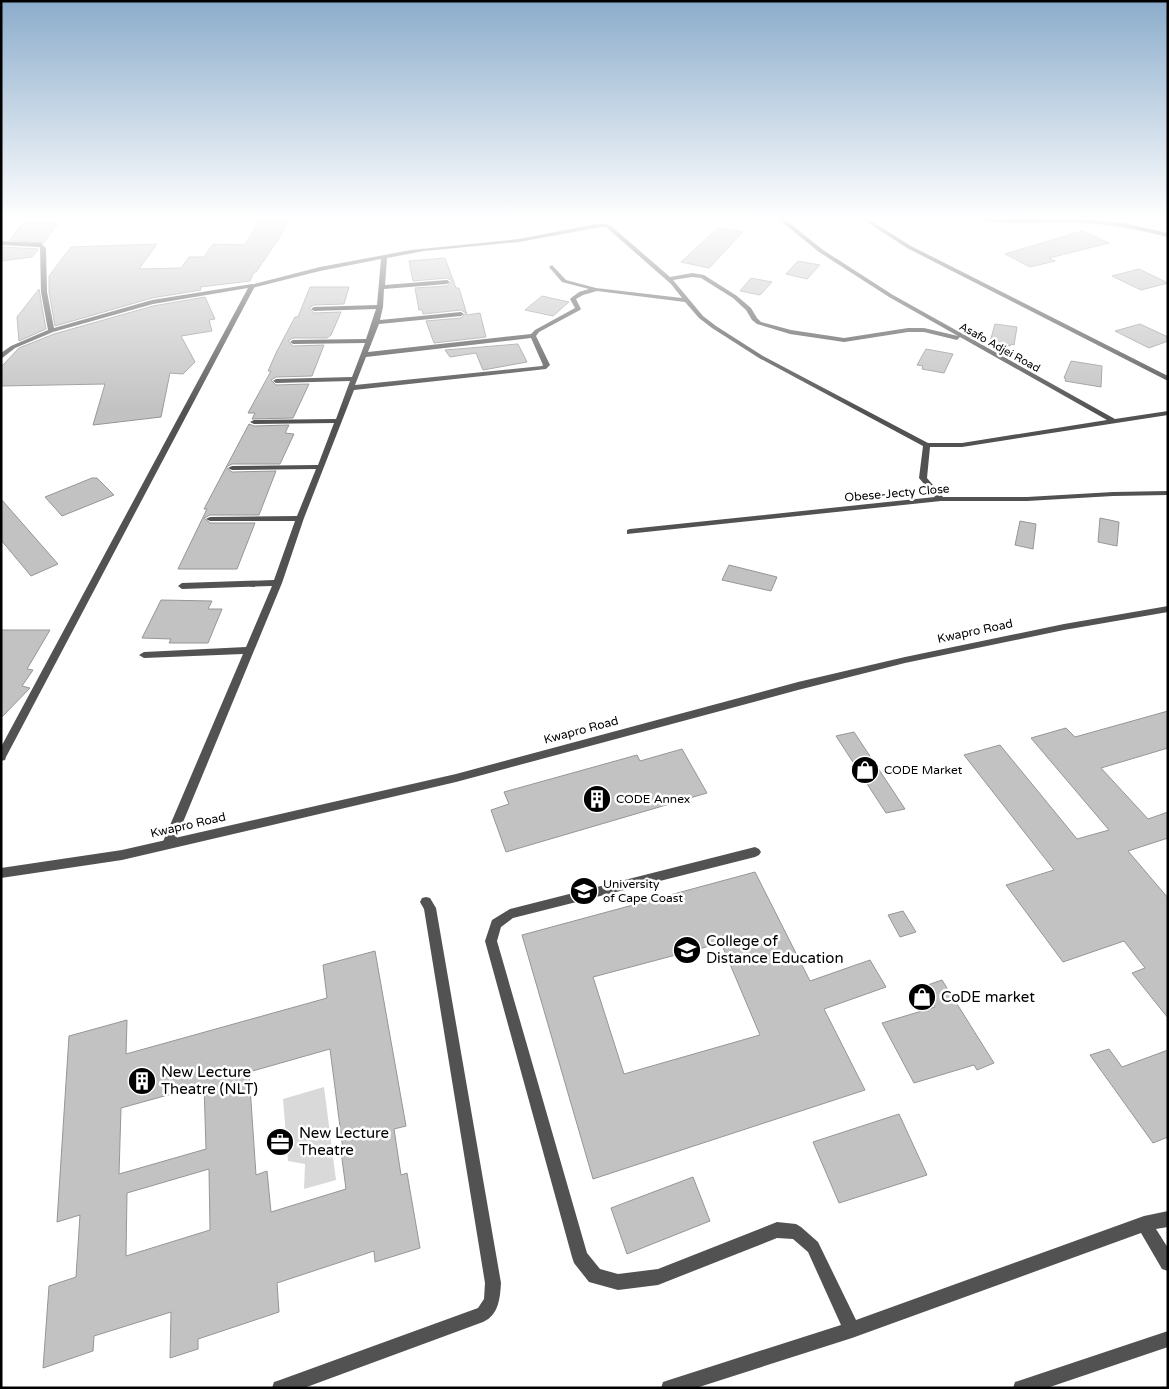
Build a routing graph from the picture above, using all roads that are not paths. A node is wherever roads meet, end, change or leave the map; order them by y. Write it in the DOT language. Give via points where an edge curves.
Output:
graph roads {
  1 [pos="44,282"];
  2 [pos="269,282"];
  3 [pos="382,282"];
  4 [pos="447,282"];
  5 [pos="567,282"];
  6 [pos="671,282"];
  7 [pos="711,282"];
  8 [pos="869,282"];
  9 [pos="977,282"];
  10 [pos="252,286"];
  11 [pos="382,286"];
  12 [pos="597,289"];
  13 [pos="687,300"];
  14 [pos="380,307"];
  15 [pos="314,309"];
  16 [pos="460,314"];
  17 [pos="376,322"];
  18 [pos="52,331"];
  19 [pos="533,336"];
  20 [pos="369,341"];
  21 [pos="969,341"];
  22 [pos="293,342"];
  23 [pos="364,355"];
  24 [pos="1,357"];
  25 [pos="354,379"];
  26 [pos="1168,379"];
  27 [pos="276,381"];
  28 [pos="350,388"];
  29 [pos="1168,413"];
  30 [pos="337,421"];
  31 [pos="254,422"];
  32 [pos="1115,422"];
  33 [pos="927,445"];
  34 [pos="321,467"];
  35 [pos="232,468"];
  36 [pos="1168,493"];
  37 [pos="941,499"];
  38 [pos="210,518"];
  39 [pos="300,518"];
  40 [pos="630,532"];
  41 [pos="278,583"];
  42 [pos="182,586"];
  43 [pos="1168,608"];
  44 [pos="251,650"];
  45 [pos="144,655"];
  46 [pos="1,757"];
  47 [pos="168,844"];
  48 [pos="755,852"];
  49 [pos="1,873"];
  50 [pos="426,902"];
  51 [pos="1168,1219"];
  52 [pos="1144,1224"];
  53 [pos="1168,1263"];
  54 [pos="852,1330"];
  55 [pos="1168,1339"];
  56 [pos="280,1388"];
  57 [pos="669,1388"];
  58 [pos="1022,1388"];
  1 -- 18 [label="street"];
  2 -- 10 [label="street"];
  3 -- 11 [label="street"];
  4 -- 11 [label="street"];
  5 -- 12 [label="street"];
  6 -- 13 [label="street"];
  7 -- 21 [label="street" via="735,297 760,323 790,332 844,340 893,330 924,330"];
  8 -- 21 [label="street, Asafo Adjei Road"];
  9 -- 26 [label="street"];
  10 -- 18 [label="street" via="160,300"];
  10 -- 46 [label="street"];
  11 -- 14 [label="street"];
  12 -- 13 [label="street"];
  12 -- 19 [label="street" via="576,296 578,309"];
  13 -- 33 [label="street" via="707,322 761,357"];
  14 -- 15 [label="street"];
  14 -- 17 [label="street"];
  16 -- 17 [label="street"];
  17 -- 20 [label="street"];
  18 -- 24 [label="street" via="13,347"];
  19 -- 23 [label="street"];
  19 -- 28 [label="street" via="546,360 544,368"];
  20 -- 22 [label="street"];
  20 -- 23 [label="street"];
  21 -- 32 [label="street, Asafo Adjei Road"];
  23 -- 25 [label="street"];
  25 -- 27 [label="street"];
  25 -- 28 [label="street"];
  28 -- 30 [label="street"];
  29 -- 32 [label="street"];
  30 -- 31 [label="street"];
  30 -- 34 [label="street"];
  32 -- 33 [label="street" via="962,445"];
  33 -- 37 [label="street" via="923,478"];
  34 -- 35 [label="street"];
  34 -- 39 [label="street"];
  36 -- 37 [label="street, Obese-Jecty Close"];
  37 -- 40 [label="street, Obese-Jecty Close"];
  38 -- 39 [label="street"];
  39 -- 41 [label="street"];
  41 -- 42 [label="street"];
  41 -- 44 [label="street"];
  43 -- 47 [label="street, Kwapro Road" via="905,660 456,778"];
  44 -- 45 [label="street"];
  44 -- 47 [label="street"];
  47 -- 49 [label="street, Kwapro Road" via="122,855"];
  48 -- 54 [label="street" via="510,914 496,924 492,941 580,1257 595,1276 618,1282 658,1278 777,1230 796,1232 813,1247"];
  50 -- 56 [label="street" via="430,908 489,1264 492,1302 483,1314"];
  51 -- 52 [label="street"];
  52 -- 53 [label="street"];
  52 -- 54 [label="street"];
  54 -- 57 [label="street"];
  55 -- 58 [label="street"];
}
